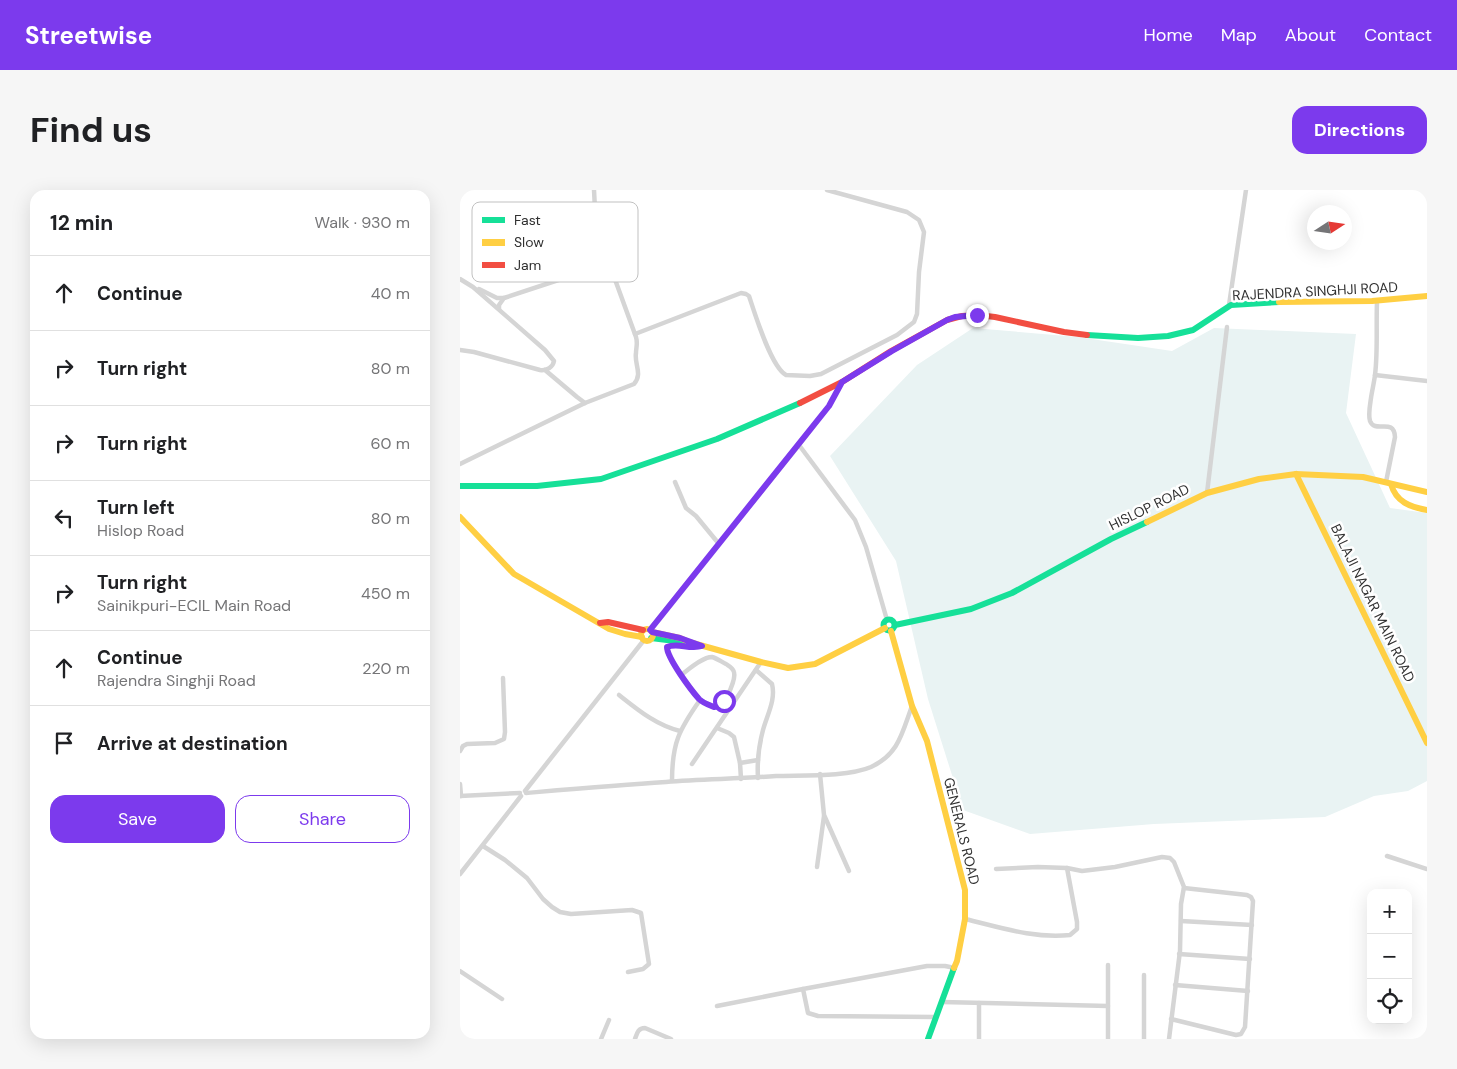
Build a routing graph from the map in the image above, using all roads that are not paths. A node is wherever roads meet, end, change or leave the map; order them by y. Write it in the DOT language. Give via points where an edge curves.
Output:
graph roads {
  1 [pos="827,190"];
  2 [pos="1246,190"];
  3 [pos="460,280"];
  4 [pos="551,282"];
  5 [pos="616,282"];
  6 [pos="473,287"];
  7 [pos="1427,296"];
  8 [pos="504,298"];
  9 [pos="1377,302"];
  10 [pos="1228,305"];
  11 [pos="499,309"];
  12 [pos="1227,327"];
  13 [pos="635,334"];
  14 [pos="460,350"];
  15 [pos="544,370"];
  16 [pos="1375,375"];
  17 [pos="1427,381"];
  18 [pos="842,382"];
  19 [pos="585,403"];
  20 [pos="799,445"];
  21 [pos="460,464"];
  22 [pos="1296,474"];
  23 [pos="675,482"];
  24 [pos="1389,483"];
  25 [pos="460,486"];
  26 [pos="1427,492"];
  27 [pos="1208,493"];
  28 [pos="1427,510"];
  29 [pos="460,517"];
  30 [pos="718,544"];
  31 [pos="887,620"];
  32 [pos="890,628"];
  33 [pos="647,635"];
  34 [pos="702,646"];
  35 [pos="762,662"];
  36 [pos="756,670"];
  37 [pos="681,675"];
  38 [pos="503,678"];
  39 [pos="619,695"];
  40 [pos="700,700"];
  41 [pos="912,706"];
  42 [pos="717,728"];
  43 [pos="680,731"];
  44 [pos="1427,743"];
  45 [pos="460,751"];
  46 [pos="758,760"];
  47 [pos="740,763"];
  48 [pos="692,764"];
  49 [pos="820,774"];
  50 [pos="758,778"];
  51 [pos="741,779"];
  52 [pos="672,782"];
  53 [pos="460,784"];
  54 [pos="523,793"];
  55 [pos="460,796"];
  56 [pos="824,815"];
  57 [pos="483,846"];
  58 [pos="1387,856"];
  59 [pos="817,867"];
  60 [pos="1067,868"];
  61 [pos="996,869"];
  62 [pos="1427,869"];
  63 [pos="849,871"];
  64 [pos="460,874"];
  65 [pos="1184,888"];
  66 [pos="965,919"];
  67 [pos="1181,921"];
  68 [pos="1252,925"];
  69 [pos="1179,954"];
  70 [pos="1250,960"];
  71 [pos="1108,965"];
  72 [pos="955,968"];
  73 [pos="460,971"];
  74 [pos="628,972"];
  75 [pos="1144,975"];
  76 [pos="1175,985"];
  77 [pos="803,989"];
  78 [pos="1248,991"];
  79 [pos="502,999"];
  80 [pos="942,1002"];
  81 [pos="979,1003"];
  82 [pos="717,1006"];
  83 [pos="1108,1006"];
  84 [pos="935,1017"];
  85 [pos="1171,1019"];
  86 [pos="610,1020"];
  87 [pos="601,1039"];
  88 [pos="635,1039"];
  89 [pos="671,1039"];
  90 [pos="928,1039"];
  91 [pos="979,1039"];
  92 [pos="1108,1039"];
  93 [pos="1144,1039"];
  94 [pos="1168,1039"];
  1 -- 13 [label="street" via="907,212 923,226 917,314 914,322 897,335 821,374 786,375 767,346 749,296 741,293"];
  2 -- 10 [label="street"];
  3 -- 6 [label="street"];
  4 -- 8 [label="street"];
  5 -- 13 [label="street"];
  6 -- 8 [label="street"];
  6 -- 11 [label="street"];
  7 -- 9 [label="street, RAJENDRA SINGHJI ROAD"];
  8 -- 11 [label="street"];
  9 -- 10 [label="street, RAJENDRA SINGHJI ROAD"];
  9 -- 16 [label="street"];
  10 -- 18 [label="street, RAJENDRA SINGHJI ROAD" via="1194,330 1146,337 1077,334 977,315 955,317"];
  11 -- 15 [label="street" via="553,359 552,366"];
  12 -- 27 [label="street"];
  13 -- 19 [label="street" via="638,344 635,356 639,375 637,382"];
  14 -- 15 [label="street"];
  15 -- 19 [label="street"];
  16 -- 17 [label="street"];
  16 -- 24 [label="street" via="1370,405 1371,424 1392,427 1395,431"];
  18 -- 20 [label="street" via="829,406"];
  18 -- 25 [label="street, RAJENDRA SINGHJI ROAD" via="787,410 717,439 601,479 537,486"];
  19 -- 21 [label="street"];
  20 -- 30 [label="street"];
  20 -- 31 [label="street" via="855,520"];
  22 -- 24 [label="street, HISLOP ROAD" via="1363,477"];
  22 -- 27 [label="street, HISLOP ROAD" via="1259,479"];
  22 -- 44 [label="street, BALAJI NAGAR MAIN ROAD"];
  23 -- 30 [label="street" via="686,508"];
  24 -- 26 [label="street, HISLOP ROAD"];
  24 -- 28 [label="street" via="1397,498"];
  27 -- 32 [label="street, HISLOP ROAD" via="1111,539 1012,593 971,609"];
  29 -- 33 [label="street, HISLOP ROAD" via="514,574 606,629"];
  30 -- 33 [label="street"];
  31 -- 32 [label="street" via="892,621"];
  32 -- 35 [label="street, HISLOP ROAD" via="815,664 788,668"];
  32 -- 41 [label="street, GENERALS ROAD"];
  33 -- 34 [label="street, HISLOP ROAD" via="680,638"];
  33 -- 54 [label="street"];
  34 -- 35 [label="street, HISLOP ROAD"];
  34 -- 37 [label="street" via="667,647"];
  35 -- 36 [label="street"];
  36 -- 42 [label="street"];
  36 -- 46 [label="street" via="770,681 773,688"];
  37 -- 40 [label="street"];
  37 -- 40 [label="street" via="712,657 733,669 733,682 721,705 714,707"];
  38 -- 45 [label="street" via="504,739 495,743 467,744"];
  39 -- 43 [label="street" via="652,720"];
  40 -- 43 [label="street"];
  41 -- 49 [label="street" via="901,739 880,761 861,770"];
  41 -- 66 [label="street, GENERALS ROAD" via="927,741 959,864 965,890"];
  42 -- 47 [label="street" via="734,737"];
  42 -- 48 [label="street"];
  43 -- 52 [label="street" via="673,755"];
  46 -- 47 [label="street"];
  46 -- 50 [label="street"];
  47 -- 51 [label="street"];
  49 -- 50 [label="street"];
  49 -- 56 [label="street"];
  50 -- 51 [label="street"];
  51 -- 52 [label="street"];
  52 -- 54 [label="street"];
  53 -- 55 [label="street"];
  54 -- 55 [label="street"];
  54 -- 57 [label="street"];
  56 -- 59 [label="street"];
  56 -- 63 [label="street"];
  57 -- 64 [label="street"];
  57 -- 74 [label="street" via="527,878 543,899 560,912 632,910 641,913 649,964 643,969"];
  58 -- 62 [label="street"];
  60 -- 61 [label="street"];
  60 -- 65 [label="street" via="1082,871 1165,857 1174,862"];
  60 -- 66 [label="street" via="1077,922 1070,935 1026,934"];
  65 -- 67 [label="street"];
  65 -- 68 [label="street" via="1252,897"];
  66 -- 72 [label="street, GENERALS ROAD"];
  67 -- 68 [label="street"];
  67 -- 69 [label="street"];
  68 -- 70 [label="street"];
  69 -- 70 [label="street"];
  69 -- 76 [label="street"];
  70 -- 78 [label="street"];
  71 -- 83 [label="street"];
  72 -- 77 [label="street" via="927,966"];
  72 -- 80 [label="street, GENERALS ROAD"];
  73 -- 79 [label="street"];
  75 -- 93 [label="street"];
  76 -- 78 [label="street"];
  76 -- 85 [label="street"];
  77 -- 82 [label="street"];
  77 -- 84 [label="street" via="811,1015"];
  78 -- 85 [label="street" via="1245,1027 1241,1034"];
  80 -- 81 [label="street"];
  80 -- 84 [label="street, GENERALS ROAD"];
  81 -- 83 [label="street"];
  81 -- 91 [label="street"];
  83 -- 92 [label="street"];
  84 -- 90 [label="street, GENERALS ROAD"];
  85 -- 94 [label="street"];
  86 -- 87 [label="street"];
  88 -- 89 [label="street" via="640,1029 645,1028"];
}
